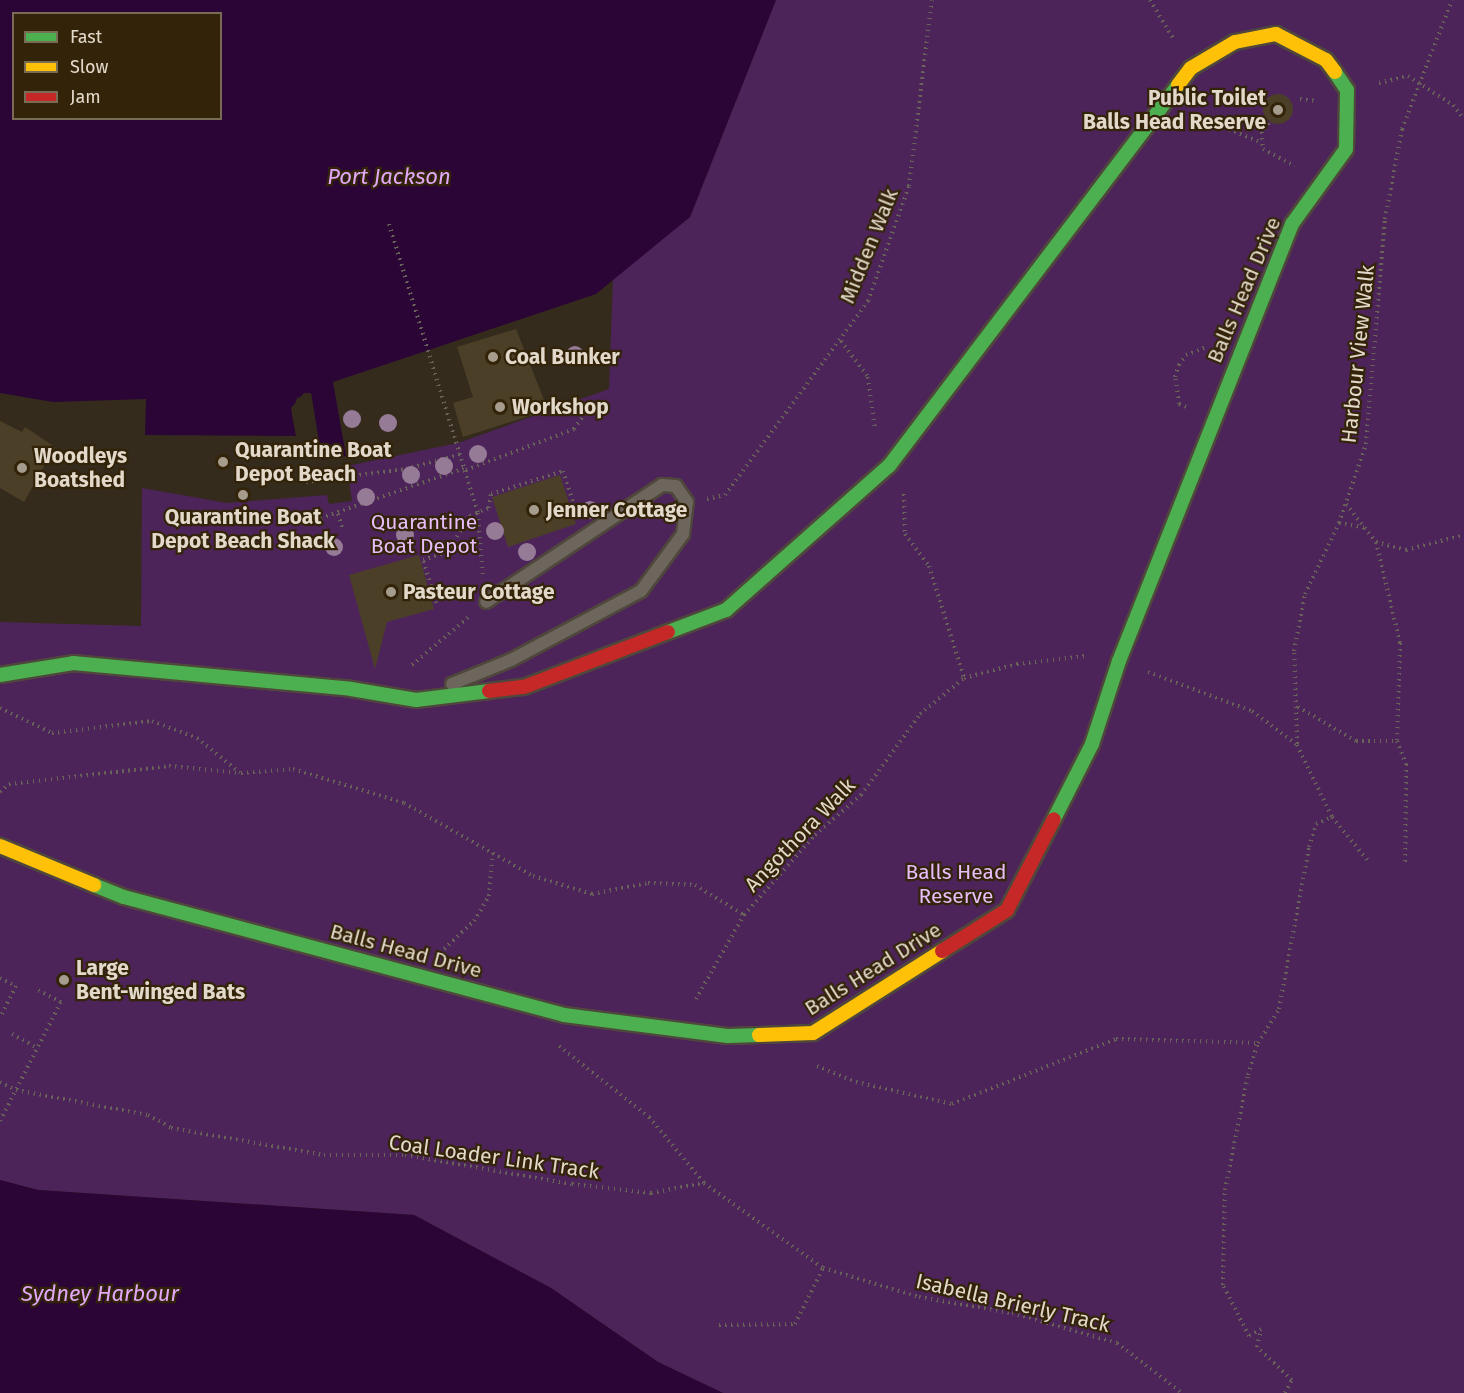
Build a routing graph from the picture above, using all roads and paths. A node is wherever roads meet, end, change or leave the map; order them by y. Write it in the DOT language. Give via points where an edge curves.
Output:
graph roads {
  1 [pos="932,0"];
  2 [pos="1150,0"];
  3 [pos="1452,0"];
  4 [pos="1191,68"];
  5 [pos="1384,82"];
  6 [pos="1421,82"];
  7 [pos="1201,118"];
  8 [pos="1464,118"];
  9 [pos="1269,123"];
  10 [pos="1260,142"];
  11 [pos="1304,170"];
  12 [pos="389,224"];
  13 [pos="841,341"];
  14 [pos="1195,352"];
  15 [pos="597,410"];
  16 [pos="1215,419"];
  17 [pos="871,420"];
  18 [pos="461,454"];
  19 [pos="465,469"];
  20 [pos="306,482"];
  21 [pos="907,501"];
  22 [pos="687,502"];
  23 [pos="1345,503"];
  24 [pos="478,513"];
  25 [pos="338,514"];
  26 [pos="578,518"];
  27 [pos="315,520"];
  28 [pos="1339,523"];
  29 [pos="1368,528"];
  30 [pos="343,529"];
  31 [pos="1464,535"];
  32 [pos="1376,542"];
  33 [pos="484,587"];
  34 [pos="486,602"];
  35 [pos="436,603"];
  36 [pos="1119,661"];
  37 [pos="0,675"];
  38 [pos="964,678"];
  39 [pos="416,700"];
  40 [pos="1297,707"];
  41 [pos="0,708"];
  42 [pos="1397,741"];
  43 [pos="1297,745"];
  44 [pos="241,773"];
  45 [pos="0,792"];
  46 [pos="1332,817"];
  47 [pos="0,846"];
  48 [pos="493,853"];
  49 [pos="1369,862"];
  50 [pos="1405,864"];
  51 [pos="744,915"];
  52 [pos="0,978"];
  53 [pos="428,979"];
  54 [pos="35,989"];
  55 [pos="0,1017"];
  56 [pos="678,1029"];
  57 [pos="12,1034"];
  58 [pos="1258,1042"];
  59 [pos="37,1048"];
  60 [pos="558,1050"];
  61 [pos="814,1065"];
  62 [pos="0,1082"];
  63 [pos="16,1090"];
  64 [pos="0,1121"];
  65 [pos="704,1183"];
  66 [pos="823,1268"];
  67 [pos="719,1325"];
  68 [pos="1182,1393"];
  69 [pos="1285,1393"];
  1 -- 13 [label="path, Midden Walk" via="909,186 868,301"];
  2 -- 4 [label="path"];
  3 -- 6 [label="path, Harbour View Walk"];
  4 -- 16 [label="street, Balls Head Drive" via="1235,42 1276,34 1326,60 1347,90 1350,112 1346,149 1292,224"];
  4 -- 39 [label="street, Balls Head Drive" via="889,466 726,610 524,687"];
  5 -- 6 [label="path" via="1408,76"];
  6 -- 8 [label="path"];
  6 -- 23 [label="path, Harbour View Walk" via="1402,129 1385,219 1366,444"];
  7 -- 10 [label="path"];
  9 -- 10 [label="path"];
  10 -- 11 [label="path" via="1263,149"];
  12 -- 18 [label="path"];
  13 -- 17 [label="path" via="868,377"];
  13 -- 22 [label="path, Midden Walk" via="725,495"];
  14 -- 16 [label="path" via="1186,355 1177,371 1179,404"];
  15 -- 19 [label="path" via="585,413 574,429"];
  16 -- 36 [label="street, Balls Head Drive"];
  18 -- 19 [label="path"];
  18 -- 20 [label="path" via="406,469"];
  19 -- 24 [label="path"];
  19 -- 25 [label="path"];
  21 -- 38 [label="path" via="904,534 929,566"];
  22 -- 34 [label="lane" via="676,486 662,485"];
  22 -- 39 [label="lane" via="687,523 672,553 641,591 622,605 510,660"];
  23 -- 28 [label="path, Harbour View Walk"];
  23 -- 29 [label="path"];
  24 -- 26 [label="path" via="489,508 491,494 563,471"];
  24 -- 33 [label="path"];
  24 -- 35 [label="path" via="463,523 447,552 423,560"];
  25 -- 27 [label="path"];
  25 -- 30 [label="path"];
  28 -- 29 [label="path"];
  28 -- 40 [label="path, Harbour View Walk" via="1305,594 1294,651"];
  29 -- 32 [label="path"];
  31 -- 32 [label="path" via="1406,550"];
  32 -- 42 [label="path" via="1400,643"];
  36 -- 38 [label="path" via="1084,656 1017,664"];
  36 -- 43 [label="path" via="1252,711"];
  36 -- 56 [label="street, Balls Head Drive" via="1092,744 1007,910 813,1033 728,1036"];
  37 -- 39 [label="street, Balls Head Drive" via="73,663 327,687"];
  38 -- 51 [label="path, Angothora Walk" via="920,714 861,795 815,835"];
  40 -- 42 [label="path" via="1356,741"];
  40 -- 43 [label="path, Harbour View Walk"];
  41 -- 44 [label="path" via="52,733 152,721 197,738"];
  42 -- 50 [label="path" via="1406,764"];
  43 -- 46 [label="path"];
  44 -- 45 [label="path" via="169,766 9,784"];
  44 -- 48 [label="path" via="292,769 339,780 404,803"];
  46 -- 49 [label="path"];
  46 -- 58 [label="path" via="1316,824 1279,1009"];
  47 -- 53 [label="street, Balls Head Drive" via="124,897"];
  48 -- 51 [label="path" via="533,876 592,894 648,883 695,885"];
  48 -- 53 [label="path" via="489,896 474,921 442,952"];
  51 -- 56 [label="path, Angothora Walk"];
  52 -- 55 [label="path" via="16,986"];
  53 -- 56 [label="street, Balls Head Drive" via="564,1015"];
  54 -- 59 [label="path" via="61,1002"];
  57 -- 59 [label="path"];
  58 -- 61 [label="path" via="1116,1039 952,1104 856,1082"];
  58 -- 69 [label="path" via="1224,1190 1223,1285 1249,1336 1261,1329 1257,1347 1292,1380"];
  59 -- 63 [label="path"];
  60 -- 65 [label="path, Isabella Brierly Track" via="649,1117"];
  62 -- 63 [label="path, Coal Loader Link Track"];
  63 -- 64 [label="path"];
  63 -- 65 [label="path, Coal Loader Link Track" via="148,1115 171,1128 324,1155 405,1155 651,1192"];
  65 -- 66 [label="path, Isabella Brierly Track"];
  66 -- 67 [label="path" via="795,1324"];
  66 -- 68 [label="path, Isabella Brierly Track" via="919,1297 1012,1313 1117,1343"];
}
